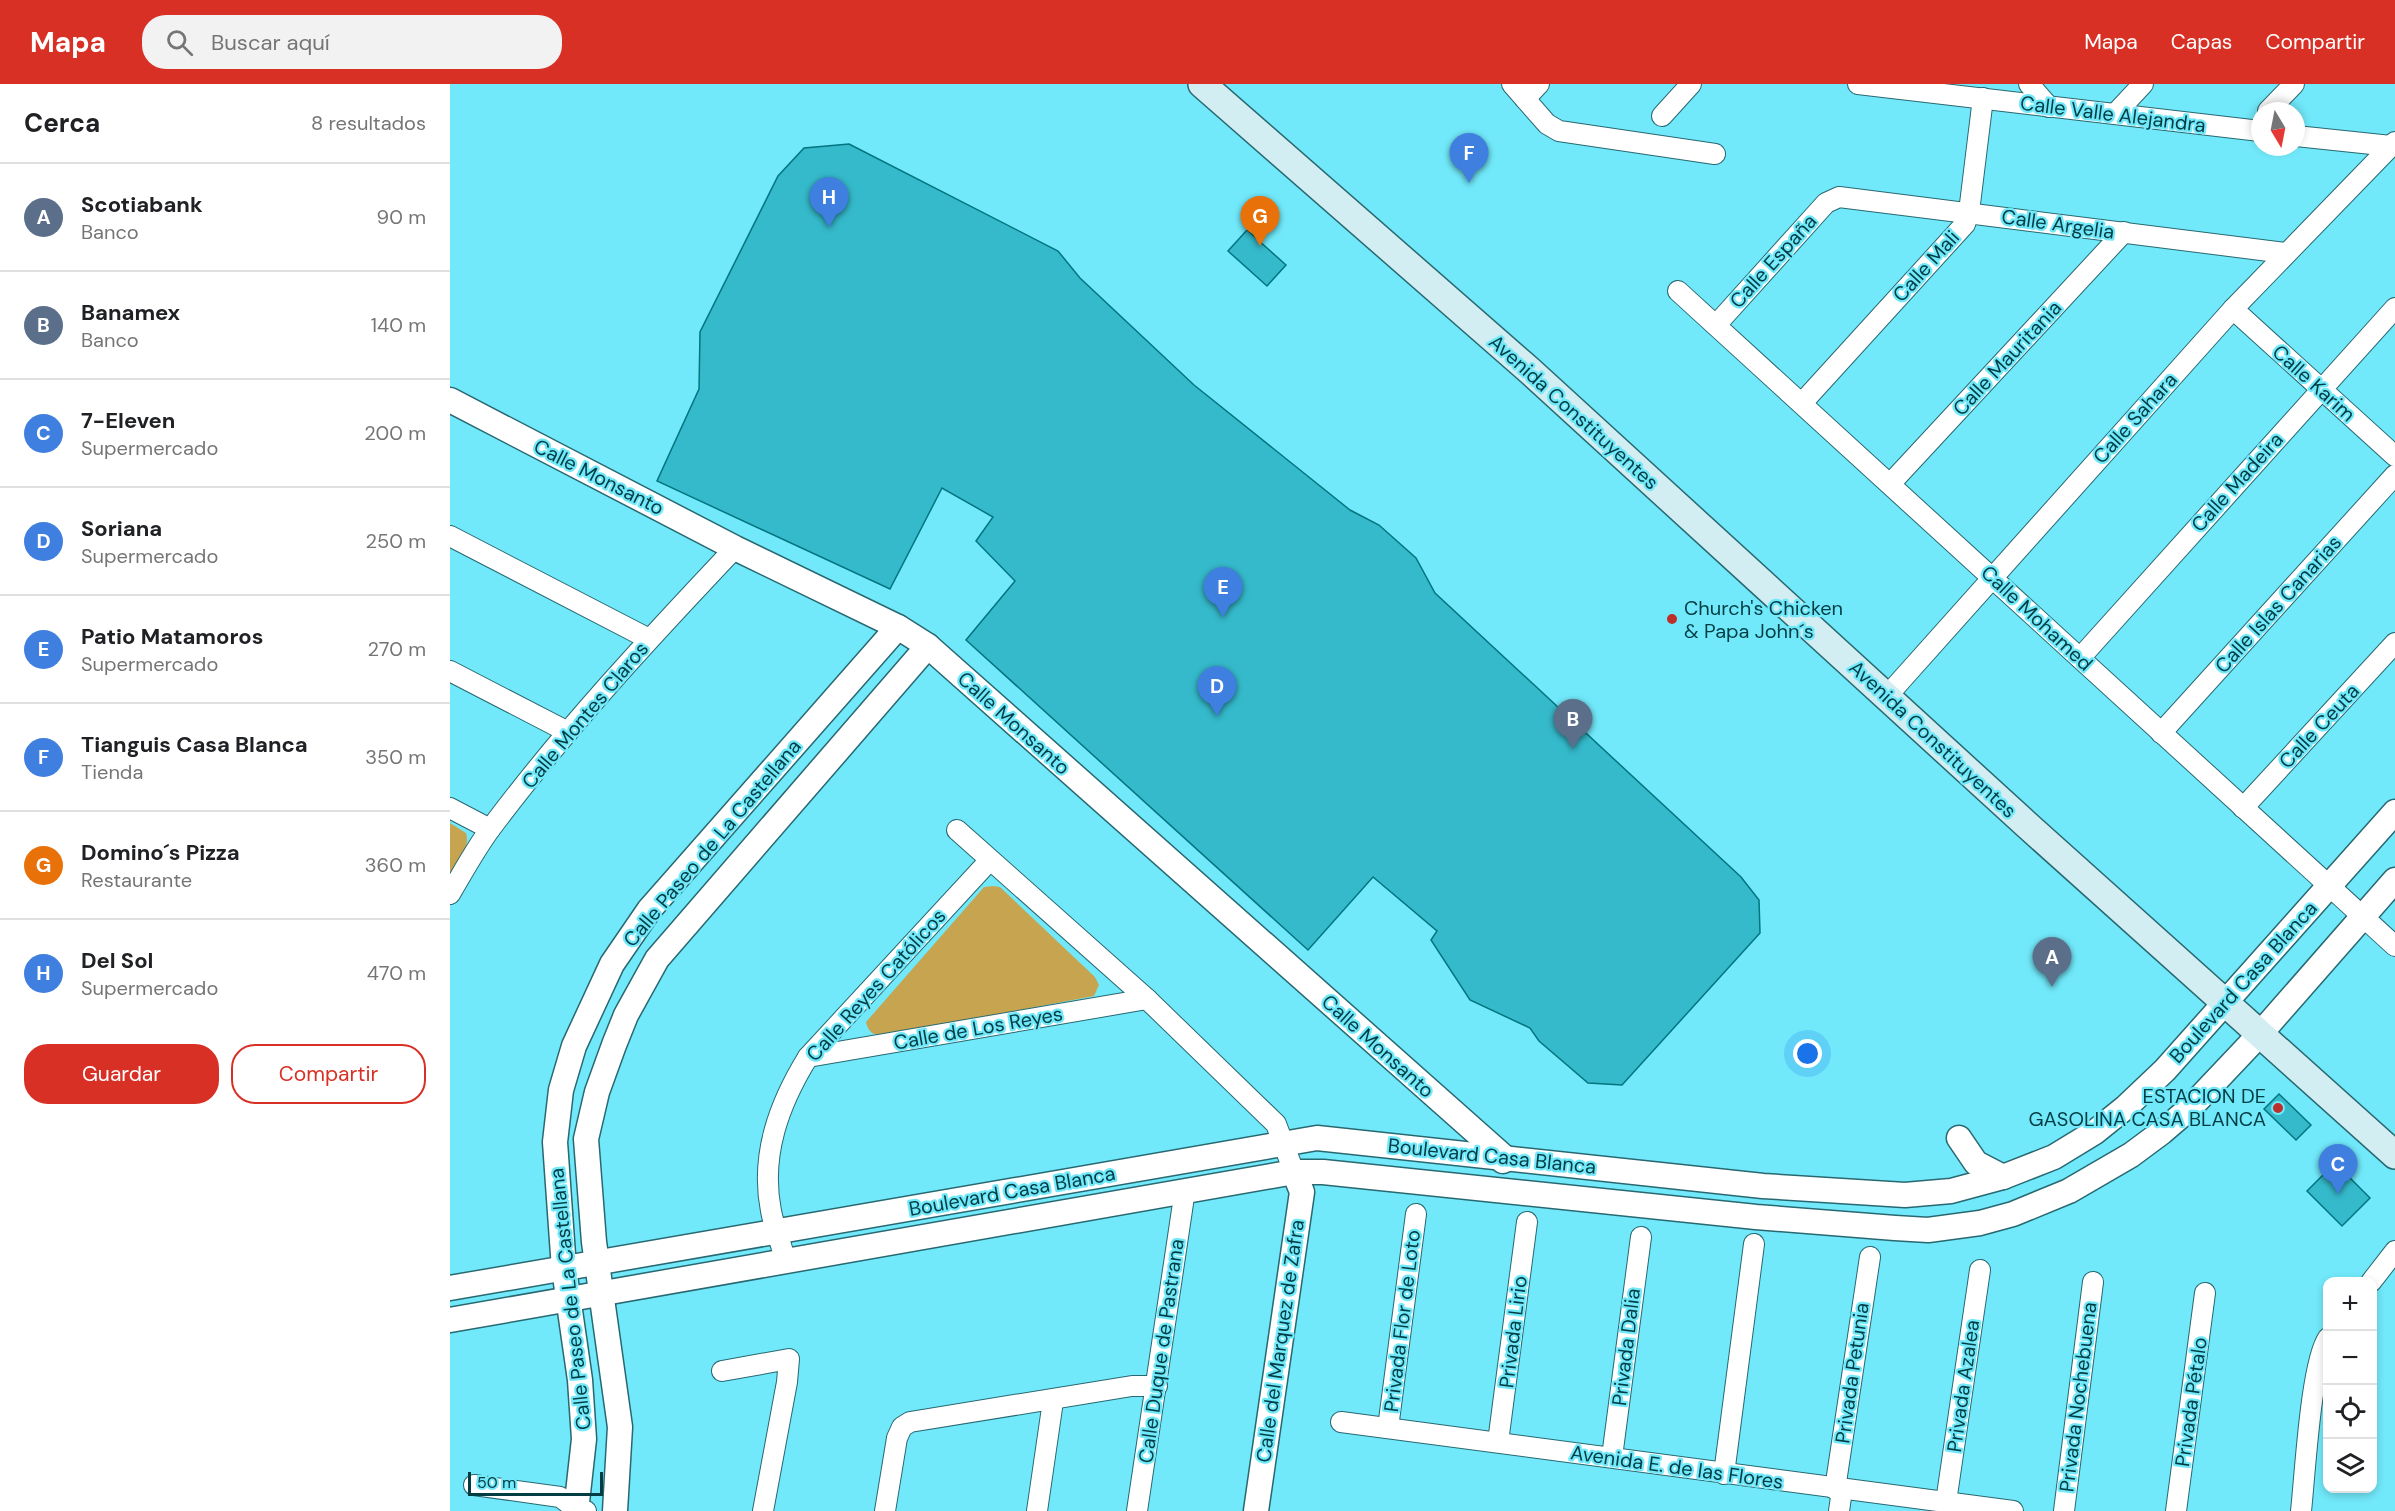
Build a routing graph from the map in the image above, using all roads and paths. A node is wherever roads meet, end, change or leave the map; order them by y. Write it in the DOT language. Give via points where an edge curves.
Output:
graph roads {
  1 [pos="1202,84"];
  2 [pos="1539,84"];
  3 [pos="1691,84"];
  4 [pos="1858,84"];
  5 [pos="2029,84"];
  6 [pos="2143,84"];
  7 [pos="2294,84"];
  8 [pos="1519,92"];
  9 [pos="1983,98"];
  10 [pos="2277,102"];
  11 [pos="2049,106"];
  12 [pos="2115,114"];
  13 [pos="1662,116"];
  14 [pos="2251,126"];
  15 [pos="2305,137"];
  16 [pos="2393,144"];
  17 [pos="1715,154"];
  18 [pos="1831,198"];
  19 [pos="1969,212"];
  20 [pos="2124,232"];
  21 [pos="2285,253"];
  22 [pos="1678,291"];
  23 [pos="2395,308"];
  24 [pos="2233,309"];
  25 [pos="1716,325"];
  26 [pos="2320,389"];
  27 [pos="450,400"];
  28 [pos="1802,403"];
  29 [pos="2395,456"];
  30 [pos="2395,475"];
  31 [pos="1890,484"];
  32 [pos="450,536"];
  33 [pos="735,548"];
  34 [pos="1992,577"];
  35 [pos="898,627"];
  36 [pos="649,639"];
  37 [pos="2395,643"];
  38 [pos="928,646"];
  39 [pos="2080,658"];
  40 [pos="450,671"];
  41 [pos="1887,696"];
  42 [pos="568,732"];
  43 [pos="2161,733"];
  44 [pos="450,808"];
  45 [pos="2243,808"];
  46 [pos="2395,812"];
  47 [pos="490,829"];
  48 [pos="957,830"];
  49 [pos="990,860"];
  50 [pos="2395,880"];
  51 [pos="2328,886"];
  52 [pos="450,894"];
  53 [pos="2362,916"];
  54 [pos="2395,946"];
  55 [pos="1147,999"];
  56 [pos="2225,1002"];
  57 [pos="2260,1034"];
  58 [pos="808,1058"];
  59 [pos="1959,1138"];
  60 [pos="1283,1142"];
  61 [pos="2395,1155"];
  62 [pos="1503,1157"];
  63 [pos="1294,1172"];
  64 [pos="1116,1173"];
  65 [pos="2003,1177"];
  66 [pos="1965,1188"];
  67 [pos="1185,1190"];
  68 [pos="1502,1191"];
  69 [pos="1938,1192"];
  70 [pos="1120,1201"];
  71 [pos="1416,1214"];
  72 [pos="2013,1214"];
  73 [pos="1527,1222"];
  74 [pos="1928,1230"];
  75 [pos="778,1232"];
  76 [pos="1641,1237"];
  77 [pos="1754,1244"];
  78 [pos="2395,1251"];
  79 [pos="1870,1257"];
  80 [pos="785,1259"];
  81 [pos="597,1263"];
  82 [pos="564,1269"];
  83 [pos="1980,1270"];
  84 [pos="2374,1277"];
  85 [pos="2093,1282"];
  86 [pos="450,1288"];
  87 [pos="603,1293"];
  88 [pos="2205,1293"];
  89 [pos="567,1299"];
  90 [pos="450,1320"];
  91 [pos="2323,1345"];
  92 [pos="722,1371"];
  93 [pos="1157,1386"];
  94 [pos="1053,1401"];
  95 [pos="1341,1422"];
  96 [pos="1388,1428"];
  97 [pos="1498,1442"];
  98 [pos="1612,1457"];
  99 [pos="1724,1474"];
  100 [pos="474,1485"];
  101 [pos="1838,1490"];
  102 [pos="1946,1502"];
  103 [pos="580,1510"];
  104 [pos="615,1511"];
  105 [pos="763,1511"];
  106 [pos="885,1511"];
  107 [pos="1037,1511"];
  108 [pos="1137,1511"];
  109 [pos="1256,1511"];
  110 [pos="1839,1511"];
  111 [pos="2013,1511"];
  112 [pos="2064,1511"];
  113 [pos="2176,1511"];
  114 [pos="2301,1511"];
  1 -- 41 [label="main road, Avenida Constituyentes" via="1386,242"];
  2 -- 8 [label="street"];
  3 -- 13 [label="street"];
  4 -- 9 [label="street, Calle Valle Alejandra"];
  5 -- 11 [label="street"];
  6 -- 12 [label="street"];
  7 -- 10 [label="street"];
  8 -- 17 [label="street" via="1547,124 1559,131"];
  9 -- 11 [label="street, Calle Valle Alejandra"];
  9 -- 19 [label="street, Calle Mali"];
  11 -- 12 [label="street, Calle Valle Alejandra"];
  12 -- 14 [label="street, Calle Valle Alejandra"];
  15 -- 16 [label="street"];
  16 -- 21 [label="street, Calle Sahara"];
  18 -- 19 [label="street, Calle Argelia"];
  18 -- 25 [label="street, Calle España"];
  19 -- 20 [label="street, Calle Argelia"];
  19 -- 28 [label="street, Calle Mali" via="1965,224"];
  20 -- 21 [label="street, Calle Argelia"];
  20 -- 31 [label="street, Calle Mauritania"];
  21 -- 24 [label="street, Calle Sahara"];
  22 -- 25 [label="street, Calle Mohamed"];
  23 -- 26 [label="street, Calle Madeira"];
  24 -- 26 [label="street, Calle Karim"];
  24 -- 34 [label="street, Calle Sahara"];
  25 -- 28 [label="street, Calle Mohamed"];
  26 -- 29 [label="street, Calle Karim"];
  26 -- 39 [label="street, Calle Madeira"];
  27 -- 33 [label="street, Calle Monsanto"];
  28 -- 31 [label="street, Calle Mohamed"];
  30 -- 43 [label="street, Calle Islas Canarias"];
  31 -- 34 [label="street, Calle Mohamed"];
  32 -- 36 [label="street"];
  33 -- 35 [label="street, Calle Monsanto"];
  33 -- 36 [label="street, Calle Montes Claros"];
  34 -- 39 [label="street, Calle Mohamed"];
  34 -- 41 [label="street, Calle Sahara"];
  35 -- 38 [label="street, Calle Monsanto"];
  35 -- 82 [label="street, Calle Paseo de La Castellana" via="650,910 612,964 574,1046 561,1090 555,1142"];
  36 -- 42 [label="street, Calle Montes Claros"];
  37 -- 45 [label="street, Calle Ceuta"];
  38 -- 62 [label="street, Calle Monsanto"];
  38 -- 81 [label="street, Calle Paseo de La Castellana" via="673,939 635,999 614,1045 587,1132 586,1162"];
  39 -- 43 [label="street, Calle Mohamed"];
  40 -- 42 [label="street"];
  41 -- 56 [label="main road, Avenida Constituyentes"];
  42 -- 47 [label="street, Calle Montes Claros"];
  43 -- 45 [label="street, Calle Mohamed"];
  44 -- 47 [label="street"];
  45 -- 51 [label="street, Calle Mohamed"];
  46 -- 51 [label="street, Boulevard Casa Blanca"];
  47 -- 52 [label="street, Calle Montes Claros"];
  48 -- 49 [label="street"];
  49 -- 55 [label="street"];
  49 -- 58 [label="street, Calle Reyes Católicos"];
  50 -- 53 [label="street, Boulevard Casa Blanca"];
  51 -- 53 [label="street, Calle Mohamed"];
  51 -- 56 [label="street, Boulevard Casa Blanca"];
  53 -- 54 [label="street, Calle Mohamed"];
  53 -- 57 [label="street, Boulevard Casa Blanca"];
  55 -- 58 [label="street, Calle de Los Reyes"];
  55 -- 60 [label="street" via="1276,1124"];
  56 -- 57 [label="main road, Avenida Constituyentes"];
  56 -- 65 [label="street, Boulevard Casa Blanca" via="2165,1070 2095,1132 2054,1157"];
  57 -- 61 [label="main road, Avenida Constituyentes"];
  57 -- 72 [label="street, Boulevard Casa Blanca" via="2190,1108 2131,1155 2069,1191"];
  58 -- 75 [label="street, Calle Reyes Católicos" via="777,1117 772,1135 768,1188 771,1215"];
  59 -- 65 [label="street" via="1976,1163"];
  60 -- 62 [label="street, Boulevard Casa Blanca" via="1317,1138"];
  60 -- 63 [label="street"];
  60 -- 64 [label="street, Boulevard Casa Blanca"];
  62 -- 68 [label="street"];
  62 -- 69 [label="street, Boulevard Casa Blanca" via="1763,1186 1877,1194"];
  63 -- 67 [label="street, Boulevard Casa Blanca"];
  63 -- 68 [label="street, Boulevard Casa Blanca"];
  63 -- 109 [label="street, Calle del Marquez de Zafra" via="1302,1192"];
  64 -- 70 [label="street"];
  64 -- 75 [label="street, Boulevard Casa Blanca"];
  65 -- 66 [label="street, Boulevard Casa Blanca"];
  66 -- 69 [label="street, Boulevard Casa Blanca"];
  66 -- 72 [label="street" via="1982,1208"];
  67 -- 70 [label="street, Boulevard Casa Blanca"];
  67 -- 93 [label="street, Calle Duque de Pastrana"];
  68 -- 74 [label="street, Boulevard Casa Blanca"];
  69 -- 74 [label="street"];
  70 -- 80 [label="street, Boulevard Casa Blanca"];
  71 -- 96 [label="street, Privada Flor de Loto"];
  72 -- 74 [label="street, Boulevard Casa Blanca"];
  73 -- 97 [label="street, Privada Lirio"];
  75 -- 80 [label="street, Calle Reyes Católicos"];
  75 -- 81 [label="street, Boulevard Casa Blanca"];
  76 -- 98 [label="street, Privada Dalia"];
  77 -- 99 [label="street"];
  78 -- 84 [label="street"];
  79 -- 101 [label="street, Privada Petunia"];
  80 -- 87 [label="street, Boulevard Casa Blanca"];
  81 -- 82 [label="street, Boulevard Casa Blanca"];
  81 -- 87 [label="street, Calle Paseo de La Castellana"];
  82 -- 86 [label="street, Boulevard Casa Blanca"];
  82 -- 89 [label="street, Calle Paseo de La Castellana"];
  83 -- 102 [label="street, Privada Azalea"];
  85 -- 112 [label="street, Privada Nochebuena"];
  87 -- 89 [label="street, Boulevard Casa Blanca"];
  87 -- 104 [label="street, Calle Paseo de La Castellana" via="620,1427"];
  88 -- 113 [label="street, Privada Pétalo"];
  89 -- 90 [label="street, Boulevard Casa Blanca"];
  89 -- 103 [label="street, Calle Paseo de La Castellana" via="580,1380 584,1439"];
  91 -- 114 [label="street"];
  92 -- 105 [label="street" via="789,1359"];
  93 -- 94 [label="street" via="1132,1386"];
  93 -- 108 [label="street, Calle Duque de Pastrana"];
  94 -- 106 [label="street" via="910,1422 902,1427"];
  94 -- 107 [label="street"];
  95 -- 96 [label="street, Avenida E. de las Flores"];
  96 -- 97 [label="street, Avenida E. de las Flores"];
  97 -- 98 [label="street, Avenida E. de las Flores"];
  98 -- 99 [label="street, Avenida E. de las Flores"];
  99 -- 101 [label="street, Avenida E. de las Flores"];
  100 -- 103 [label="street" via="560,1497"];
  101 -- 102 [label="street, Avenida E. de las Flores"];
  101 -- 110 [label="street, Privada Petunia"];
  102 -- 111 [label="street, Avenida E. de las Flores"];
}
